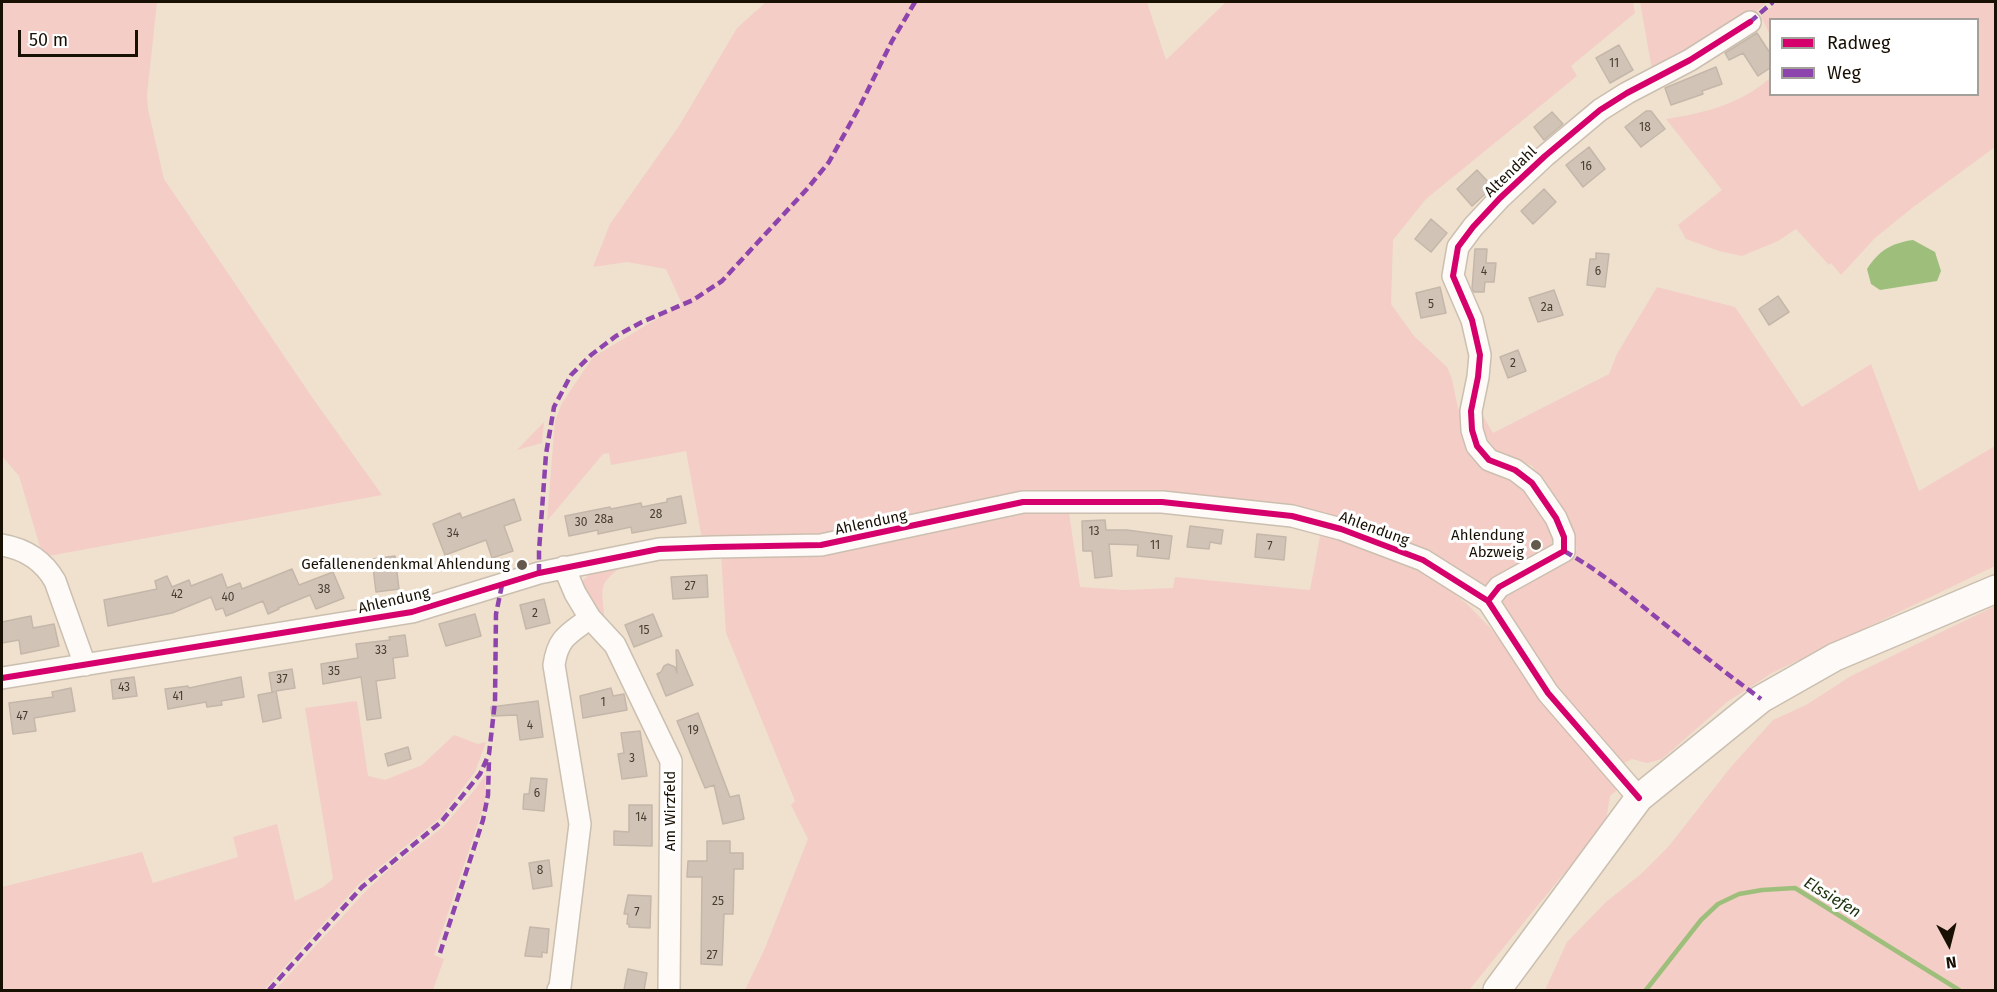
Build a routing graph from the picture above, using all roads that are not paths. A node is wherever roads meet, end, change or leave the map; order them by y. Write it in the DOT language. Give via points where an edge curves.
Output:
graph roads {
  1 [pos="1749,22"];
  2 [pos="2,545"];
  3 [pos="564,567"];
  4 [pos="1995,589"];
  5 [pos="1488,601"];
  6 [pos="590,618"];
  7 [pos="85,665"];
  8 [pos="2,678"];
  9 [pos="1639,798"];
  10 [pos="558,990"];
  11 [pos="669,990"];
  12 [pos="1497,990"];
  1 -- 5 [label="street, Altendahl" via="1600,110 1500,198 1458,247 1453,276 1472,320 1480,355 1471,411 1477,446 1489,460 1515,470 1532,483 1556,518 1563,537 1564,551 1498,587"];
  2 -- 7 [label="street" via="28,553 49,570"];
  3 -- 5 [label="street, Ahlendung" via="659,549 821,545 1023,502 1162,502 1292,516 1341,529 1424,560"];
  3 -- 6 [label="street, Am Wirzfeld"];
  3 -- 7 [label="street, Ahlendung" via="412,612"];
  4 -- 9 [label="main road" via="1835,657 1761,699"];
  5 -- 9 [label="street, Ahlendung" via="1548,693"];
  6 -- 10 [label="street" via="563,639 554,665 580,824"];
  6 -- 11 [label="street, Am Wirzfeld" via="615,645 671,761"];
  7 -- 8 [label="street, Ahlendung"];
  9 -- 12 [label="main road"];
}
